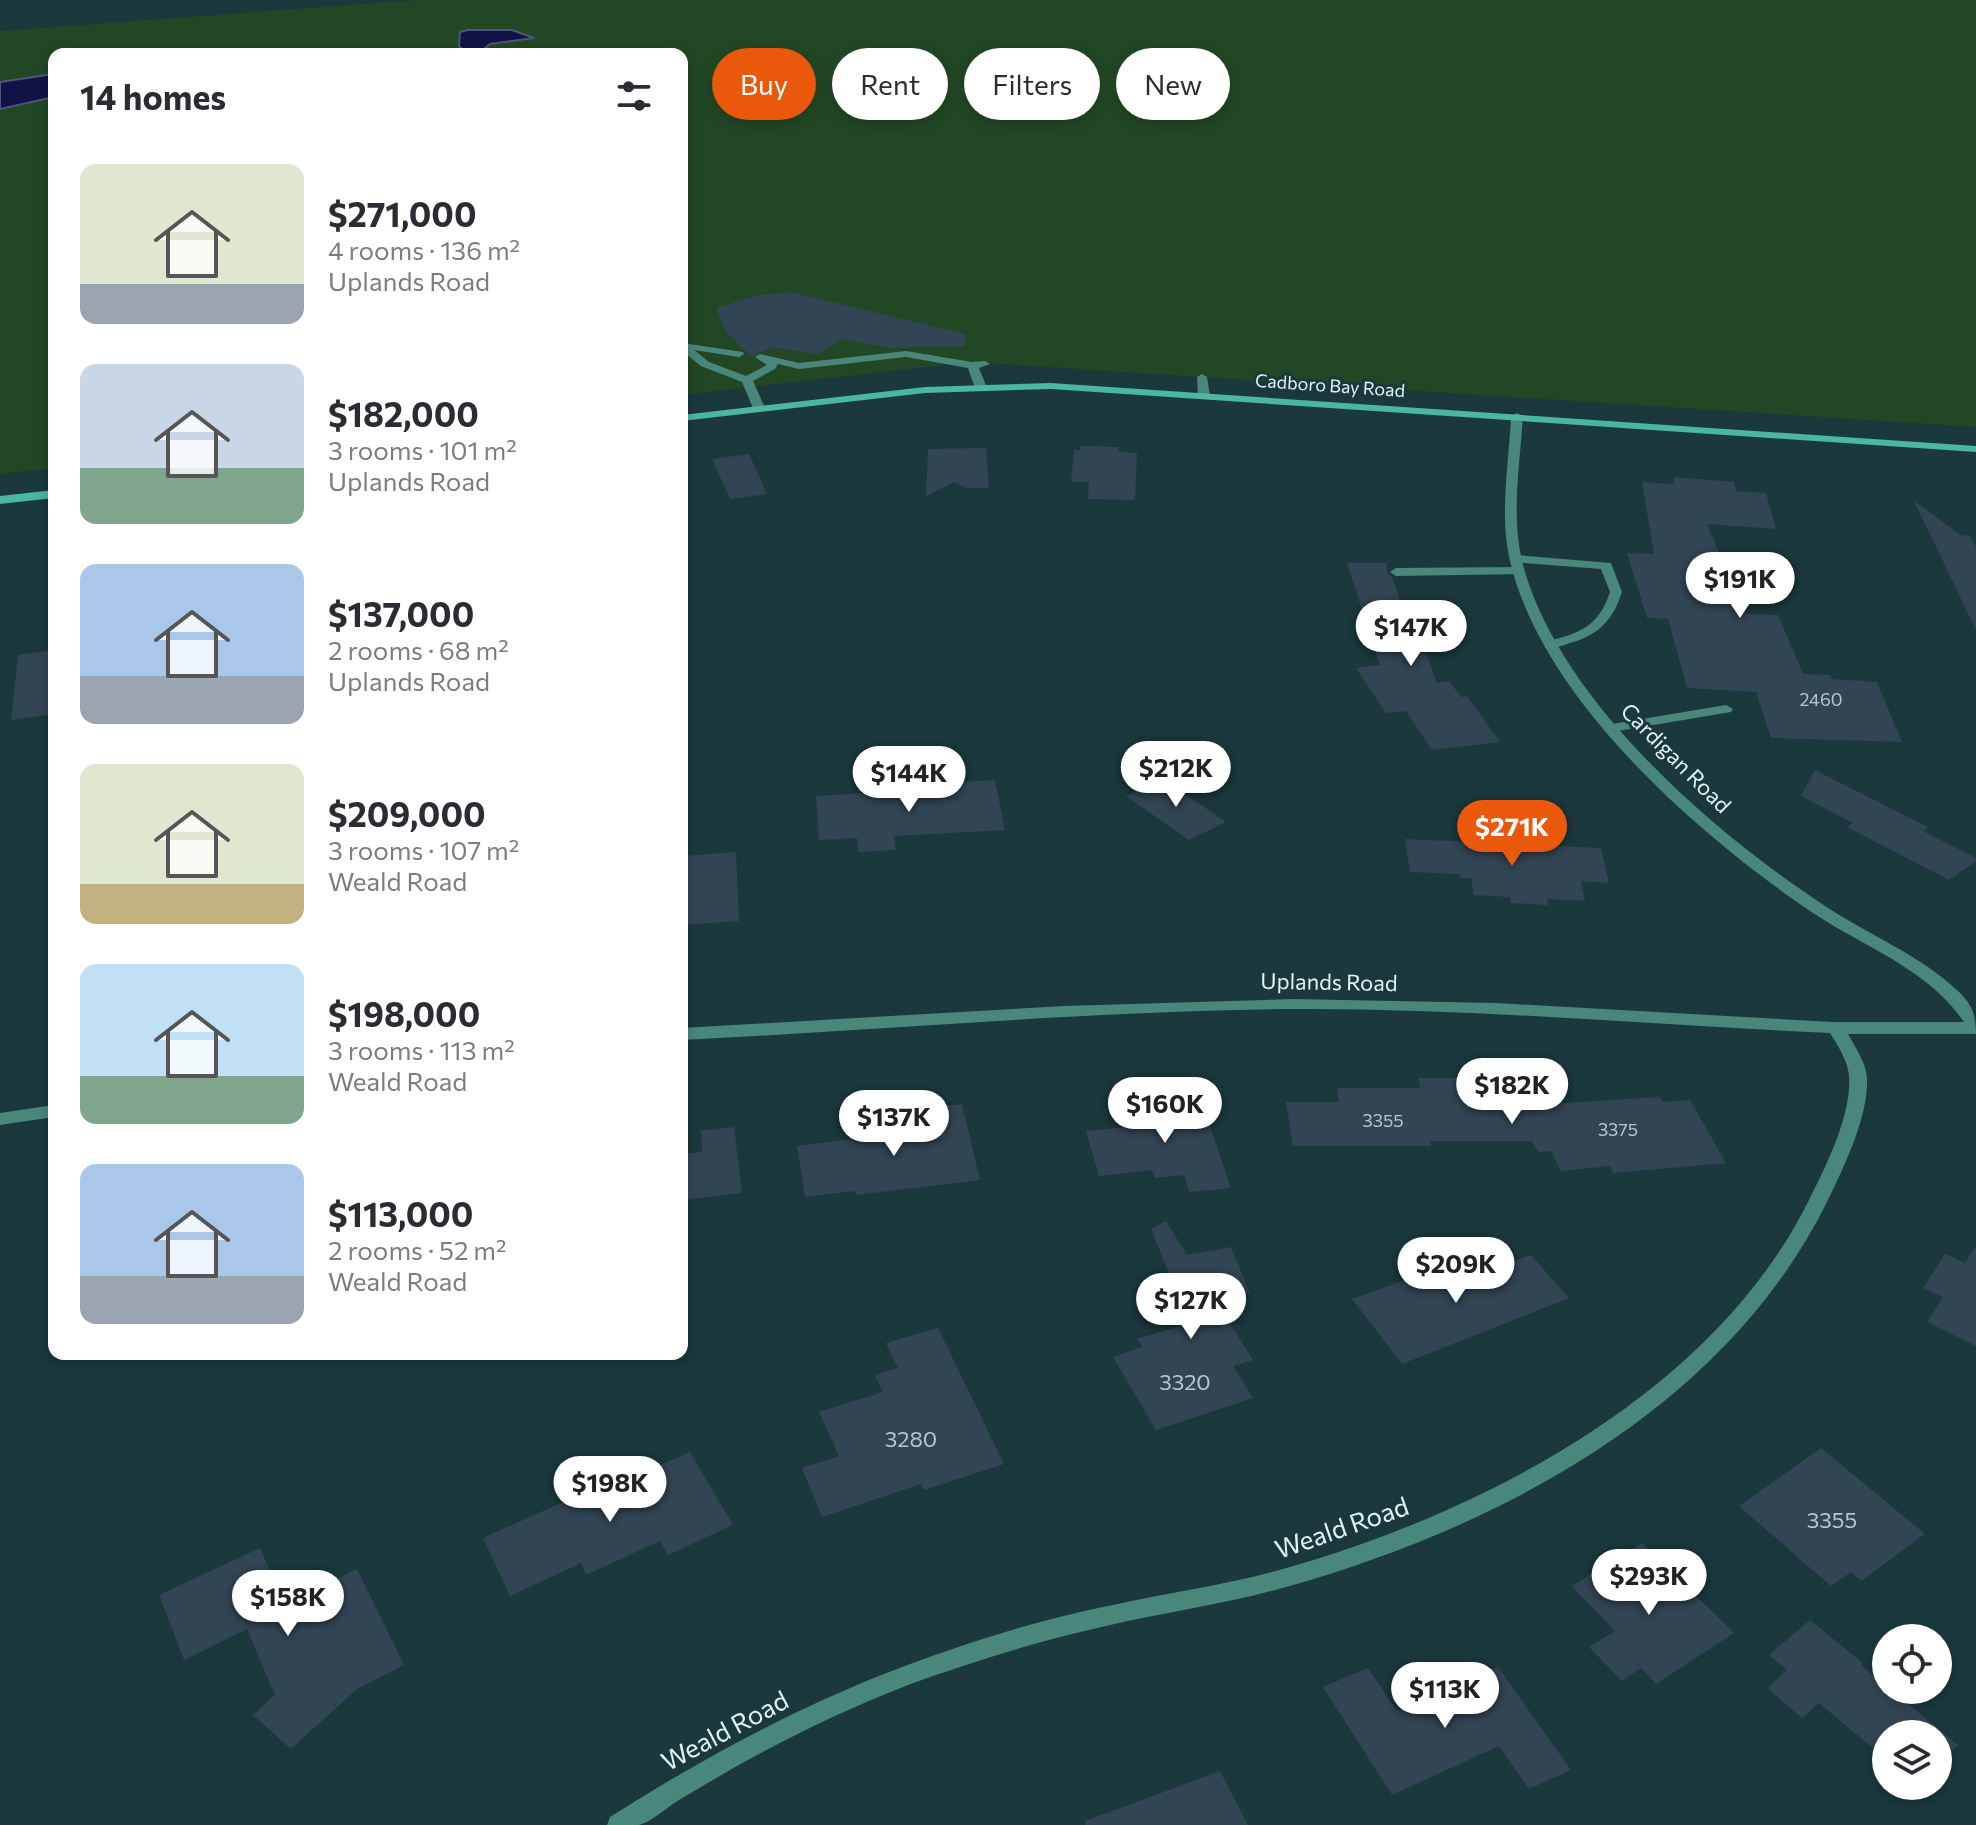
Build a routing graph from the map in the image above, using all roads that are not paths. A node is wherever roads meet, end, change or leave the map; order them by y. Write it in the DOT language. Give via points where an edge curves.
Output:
graph roads {
  1 [pos="688,347"];
  2 [pos="688,349"];
  3 [pos="739,354"];
  4 [pos="1202,377"];
  5 [pos="747,380"];
  6 [pos="981,388"];
  7 [pos="1204,396"];
  8 [pos="759,408"];
  9 [pos="1517,416"];
  10 [pos="688,417"];
  11 [pos="1976,449"];
  12 [pos="48,495"];
  13 [pos="0,500"];
  14 [pos="1517,565"];
  15 [pos="1396,572"];
  16 [pos="1550,645"];
  17 [pos="1726,709"];
  18 [pos="1612,728"];
  19 [pos="1976,1027"];
  20 [pos="1836,1028"];
  21 [pos="688,1034"];
  22 [pos="48,1112"];
  23 [pos="0,1119"];
  24 [pos="619,1825"];
  1 -- 3 [label="street"];
  2 -- 5 [label="street" via="705,364"];
  4 -- 7 [label="street"];
  5 -- 6 [label="street" via="771,367 773,363 764,358 799,366 906,354 978,364"];
  5 -- 8 [label="street"];
  6 -- 7 [label="main road, Cadboro Bay Road" via="1051,386"];
  6 -- 8 [label="main road, Cadboro Bay Road"];
  7 -- 9 [label="main road, Cadboro Bay Road"];
  8 -- 10 [label="main road, Cadboro Bay Road"];
  9 -- 11 [label="main road, Cadboro Bay Road"];
  9 -- 14 [label="street, Cardigan Road" via="1512,511"];
  12 -- 13 [label="main road"];
  14 -- 15 [label="street"];
  14 -- 16 [label="street, Cardigan Road"];
  14 -- 16 [label="street" via="1606,566 1616,592 1604,621 1579,637"];
  16 -- 18 [label="street, Cardigan Road"];
  17 -- 18 [label="street"];
  18 -- 19 [label="street, Cardigan Road" via="1692,811 1817,907 1952,994"];
  19 -- 20 [label="street, Uplands Road"];
  20 -- 21 [label="street, Uplands Road" via="1295,1004 1010,1012"];
  20 -- 24 [label="street, Weald Road" via="1858,1075 1833,1167 1801,1233 1720,1337 1667,1387 1604,1434 1474,1507 1380,1547 1293,1576 1020,1638 842,1702 754,1745"];
  22 -- 23 [label="street"];
}
